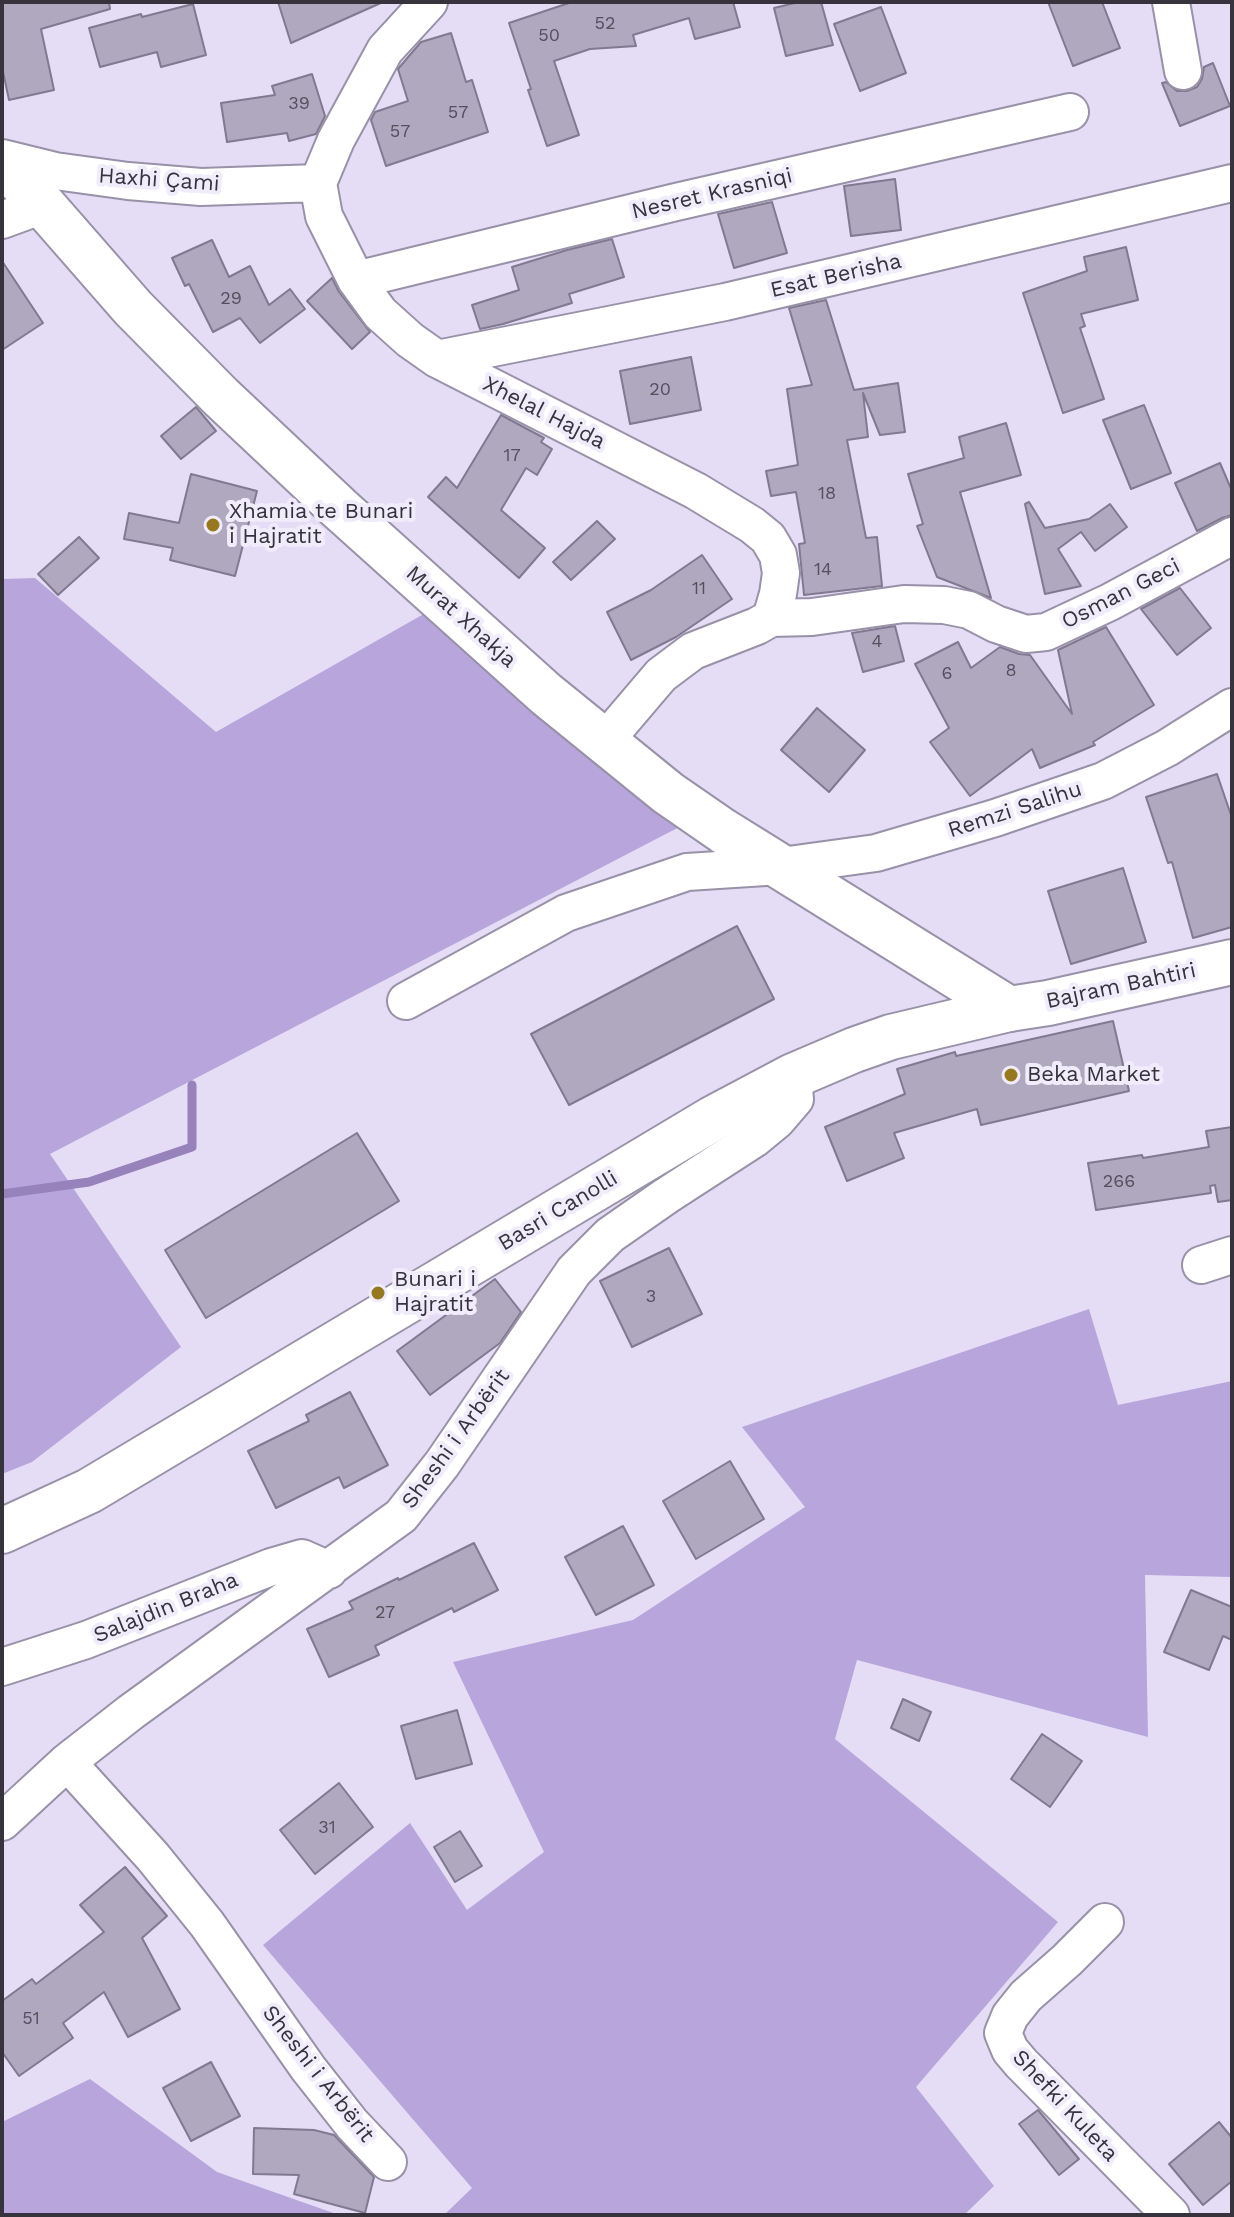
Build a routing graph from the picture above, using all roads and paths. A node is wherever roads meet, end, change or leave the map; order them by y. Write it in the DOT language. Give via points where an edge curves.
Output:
graph roads {
  1 [pos="429,2"];
  2 [pos="1171,2"];
  3 [pos="1183,71"];
  4 [pos="1070,112"];
  5 [pos="2,160"];
  6 [pos="318,183"];
  7 [pos="1232,183"];
  8 [pos="43,205"];
  9 [pos="2,220"];
  10 [pos="356,280"];
  11 [pos="437,359"];
  12 [pos="1232,536"];
  13 [pos="771,618"];
  14 [pos="1232,707"];
  15 [pos="604,742"];
  16 [pos="781,866"];
  17 [pos="1232,962"];
  18 [pos="406,1001"];
  19 [pos="1009,1009"];
  20 [pos="793,1076"];
  21 [pos="2,1531"];
  22 [pos="329,1570"];
  23 [pos="2,1667"];
  24 [pos="67,1762"];
  25 [pos="2,1822"];
  26 [pos="1105,1922"];
  27 [pos="388,2162"];
  28 [pos="1171,2215"];
  1 -- 6 [label="street" via="385,50"];
  2 -- 3 [label="street"];
  4 -- 10 [label="street, Nesret Krasniqi"];
  5 -- 6 [label="street, Haxhi Çami" via="201,187"];
  5 -- 8 [label="main road, Murat Xhakja"];
  6 -- 10 [label="street, Xhelal Hajda" via="324,216"];
  7 -- 11 [label="street, Esat Berisha" via="725,302"];
  8 -- 9 [label="street"];
  8 -- 15 [label="main road, Murat Xhakja" via="133,308 221,397"];
  10 -- 11 [label="street, Xhelal Hajda" via="380,313"];
  11 -- 13 [label="street, Xhelal Hajda" via="752,525 778,555 781,573"];
  12 -- 13 [label="street, Osman Geci" via="1046,632 1026,634 944,605"];
  13 -- 15 [label="street" via="693,651 661,675"];
  14 -- 16 [label="street, Remzi Salihu" via="1103,781 876,853"];
  15 -- 16 [label="main road, Murat Xhakja" via="679,801"];
  16 -- 18 [label="street" via="687,872 566,913"];
  16 -- 19 [label="main road, Murat Xhakja"];
  17 -- 19 [label="main road, Bajram Bahtiri"];
  19 -- 20 [label="main road, Basri Canolli" via="891,1037"];
  20 -- 21 [label="main road, Basri Canolli" via="89,1491"];
  20 -- 22 [label="street, Sheshi i Arbërit" via="795,1099 777,1120 610,1235 574,1271 401,1516"];
  22 -- 23 [label="street, Salajdin Braha" via="302,1558 271,1567"];
  22 -- 24 [label="street, Sheshi i Arbërit"];
  24 -- 25 [label="street, Sheshi i Arbërit"];
  24 -- 27 [label="street, Sheshi i Arbërit" via="207,1924 308,2068"];
  26 -- 28 [label="street, Shefki Kuleta" via="1026,1996 1003,2033 1021,2063"];
}
